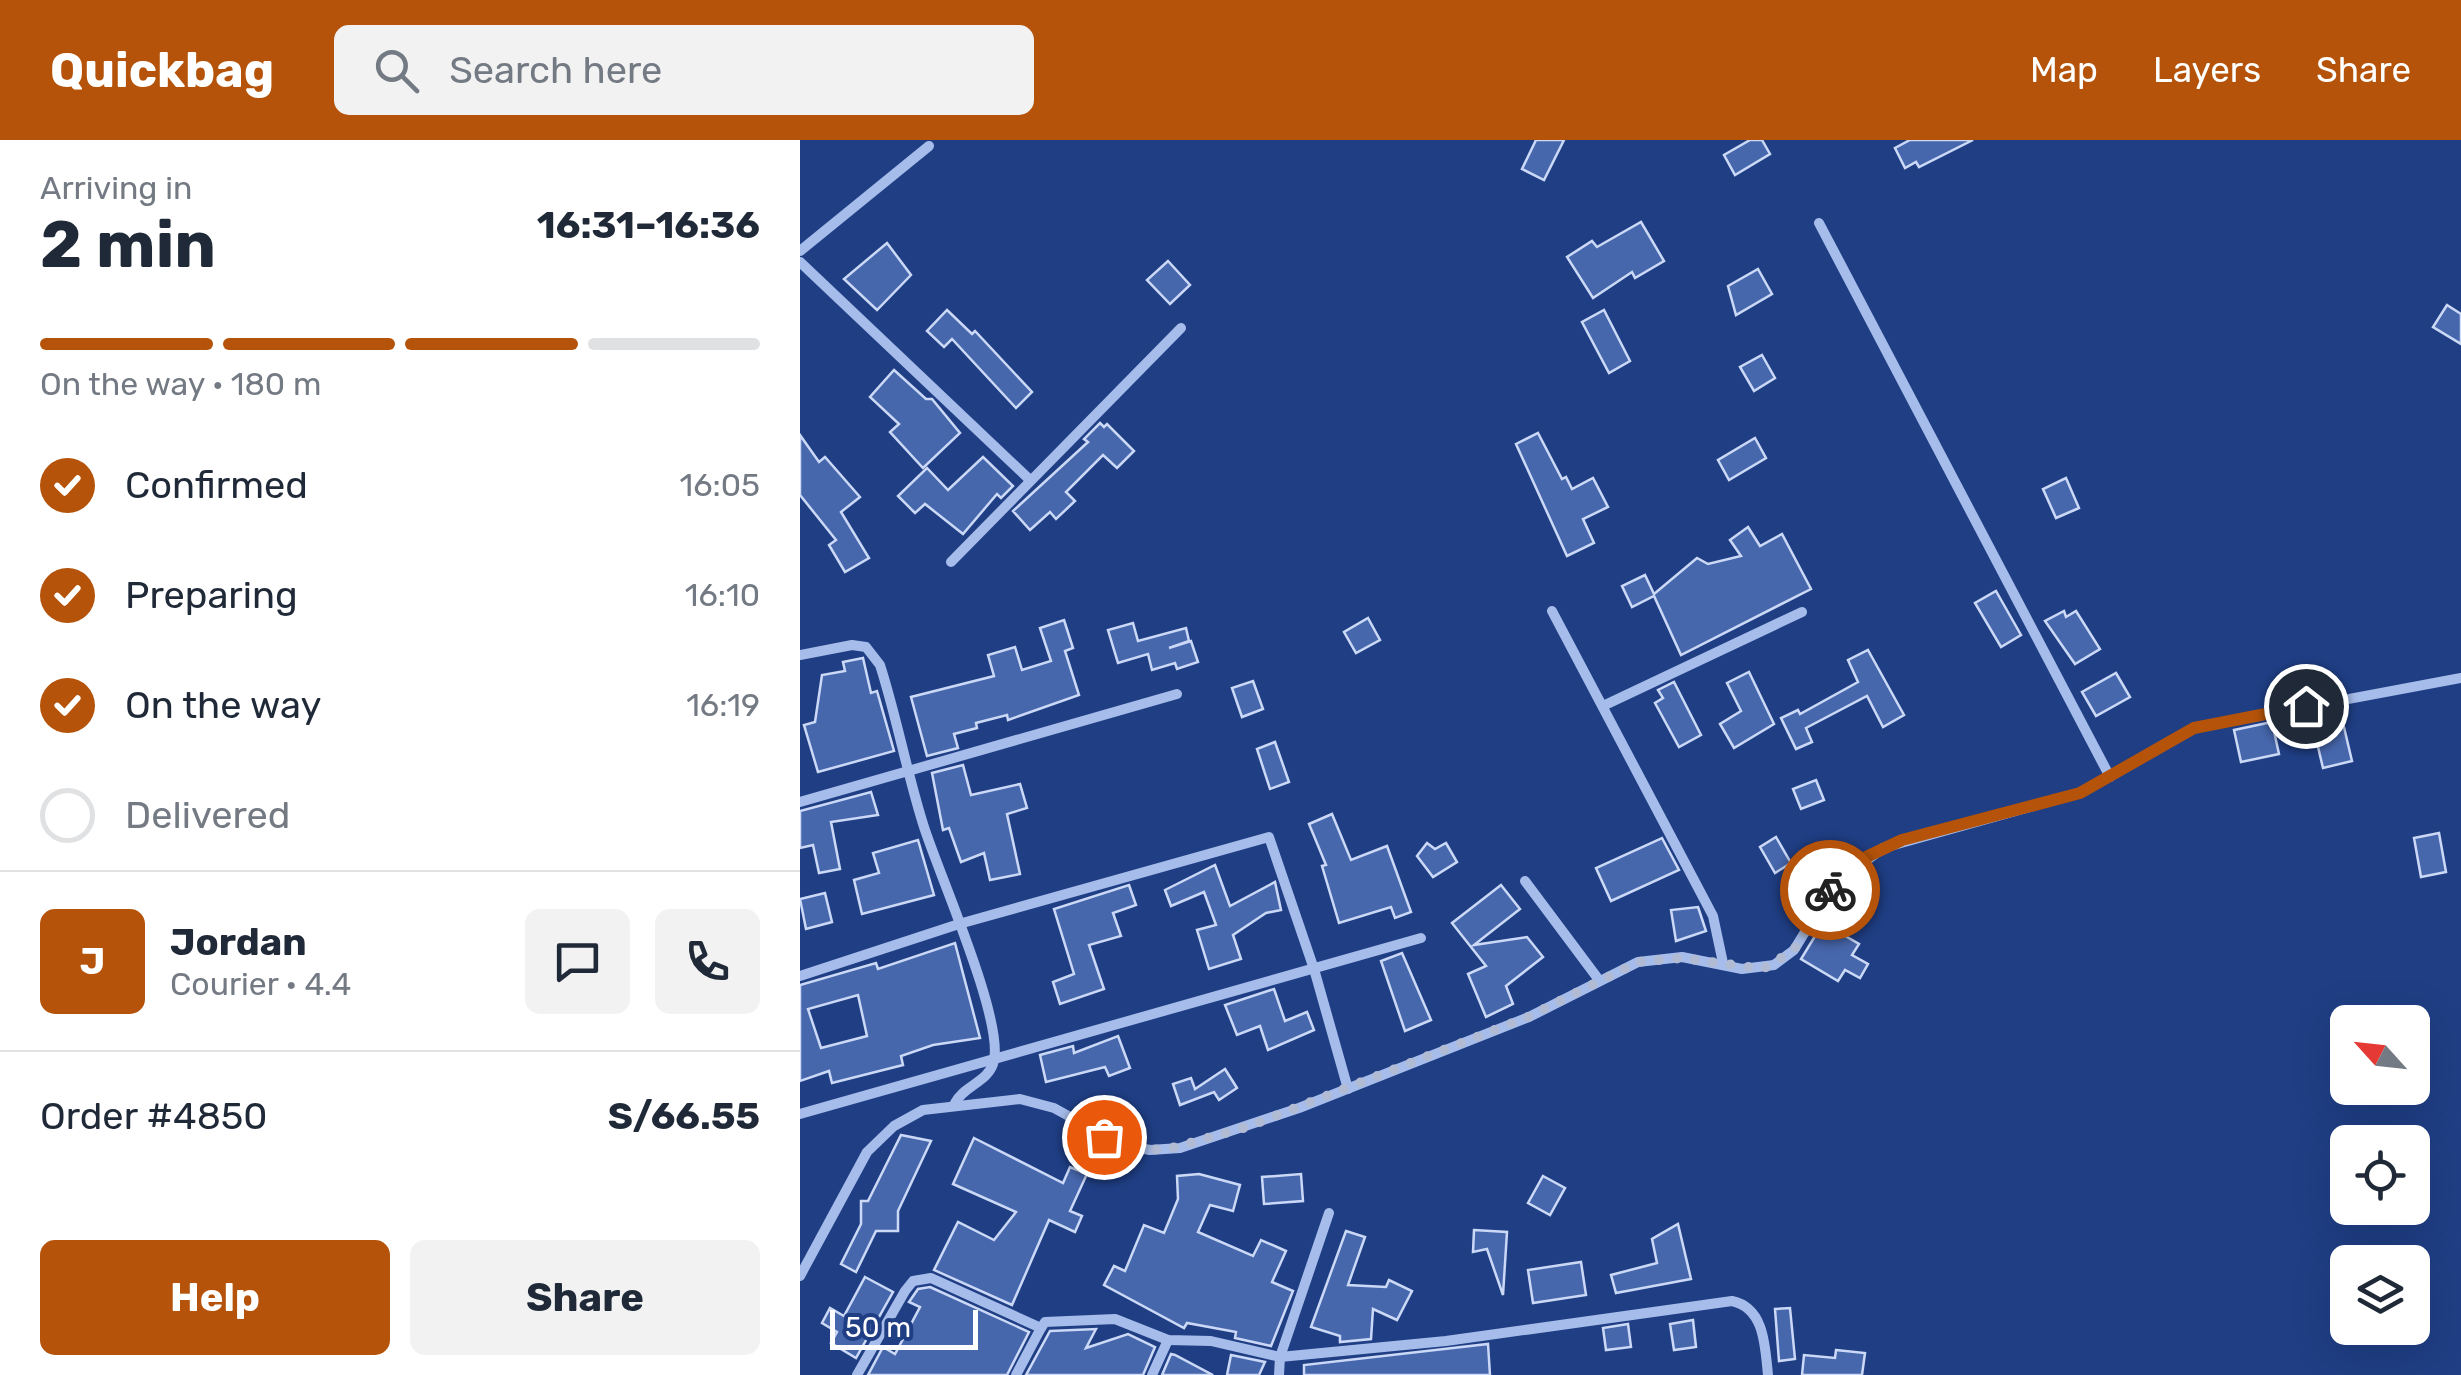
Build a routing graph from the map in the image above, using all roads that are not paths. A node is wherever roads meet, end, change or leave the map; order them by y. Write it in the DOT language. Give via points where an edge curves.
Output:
graph roads {
  1 [pos="930,146"];
  2 [pos="1819,222"];
  3 [pos="800,252"];
  4 [pos="800,262"];
  5 [pos="1181,328"];
  6 [pos="1030,480"];
  7 [pos="951,562"];
  8 [pos="1552,611"];
  9 [pos="1802,612"];
  10 [pos="800,656"];
  11 [pos="2461,678"];
  12 [pos="1177,694"];
  13 [pos="1604,705"];
  14 [pos="909,770"];
  15 [pos="2110,778"];
  16 [pos="800,802"];
  17 [pos="1525,881"];
  18 [pos="959,924"];
  19 [pos="1422,938"];
  20 [pos="1723,963"];
  21 [pos="1314,968"];
  22 [pos="800,976"];
  23 [pos="1599,980"];
  24 [pos="994,1060"];
  25 [pos="1348,1089"];
  26 [pos="955,1104"];
  27 [pos="800,1114"];
  28 [pos="1329,1213"];
  29 [pos="800,1276"];
  30 [pos="1042,1328"];
  31 [pos="1168,1340"];
  32 [pos="1280,1357"];
  33 [pos="858,1375"];
  34 [pos="1016,1375"];
  35 [pos="1152,1375"];
  36 [pos="1279,1375"];
  37 [pos="1768,1375"];
  1 -- 3 [label="street"];
  2 -- 15 [label="street"];
  4 -- 6 [label="street"];
  5 -- 6 [label="street"];
  6 -- 7 [label="street"];
  8 -- 13 [label="street"];
  9 -- 13 [label="street"];
  10 -- 14 [label="street" via="852,644 875,654"];
  11 -- 15 [label="street" via="2214,722 2156,746"];
  12 -- 14 [label="street"];
  13 -- 20 [label="street" via="1713,916"];
  14 -- 16 [label="street"];
  14 -- 18 [label="street"];
  15 -- 20 [label="street" via="2061,800 1883,848 1833,886 1785,958 1753,970"];
  17 -- 23 [label="street"];
  18 -- 21 [label="street" via="1268,837"];
  18 -- 22 [label="street"];
  18 -- 24 [label="street" via="977,973"];
  19 -- 21 [label="street"];
  20 -- 23 [label="street" via="1661,958"];
  21 -- 24 [label="street"];
  21 -- 25 [label="street"];
  23 -- 25 [label="street" via="1528,1017"];
  24 -- 26 [label="street" via="986,1077"];
  24 -- 27 [label="street"];
  25 -- 26 [label="street" via="1165,1150 1119,1144 1020,1098"];
  26 -- 29 [label="street" via="908,1117 880,1138"];
  28 -- 32 [label="street"];
  30 -- 31 [label="street" via="1045,1322 1115,1319"];
  30 -- 33 [label="street" via="942,1281 921,1278 904,1292"];
  30 -- 34 [label="street"];
  31 -- 32 [label="street" via="1211,1341"];
  31 -- 35 [label="street"];
  32 -- 36 [label="street"];
  32 -- 37 [label="street" via="1446,1341 1725,1300 1751,1308 1763,1334"];
}
